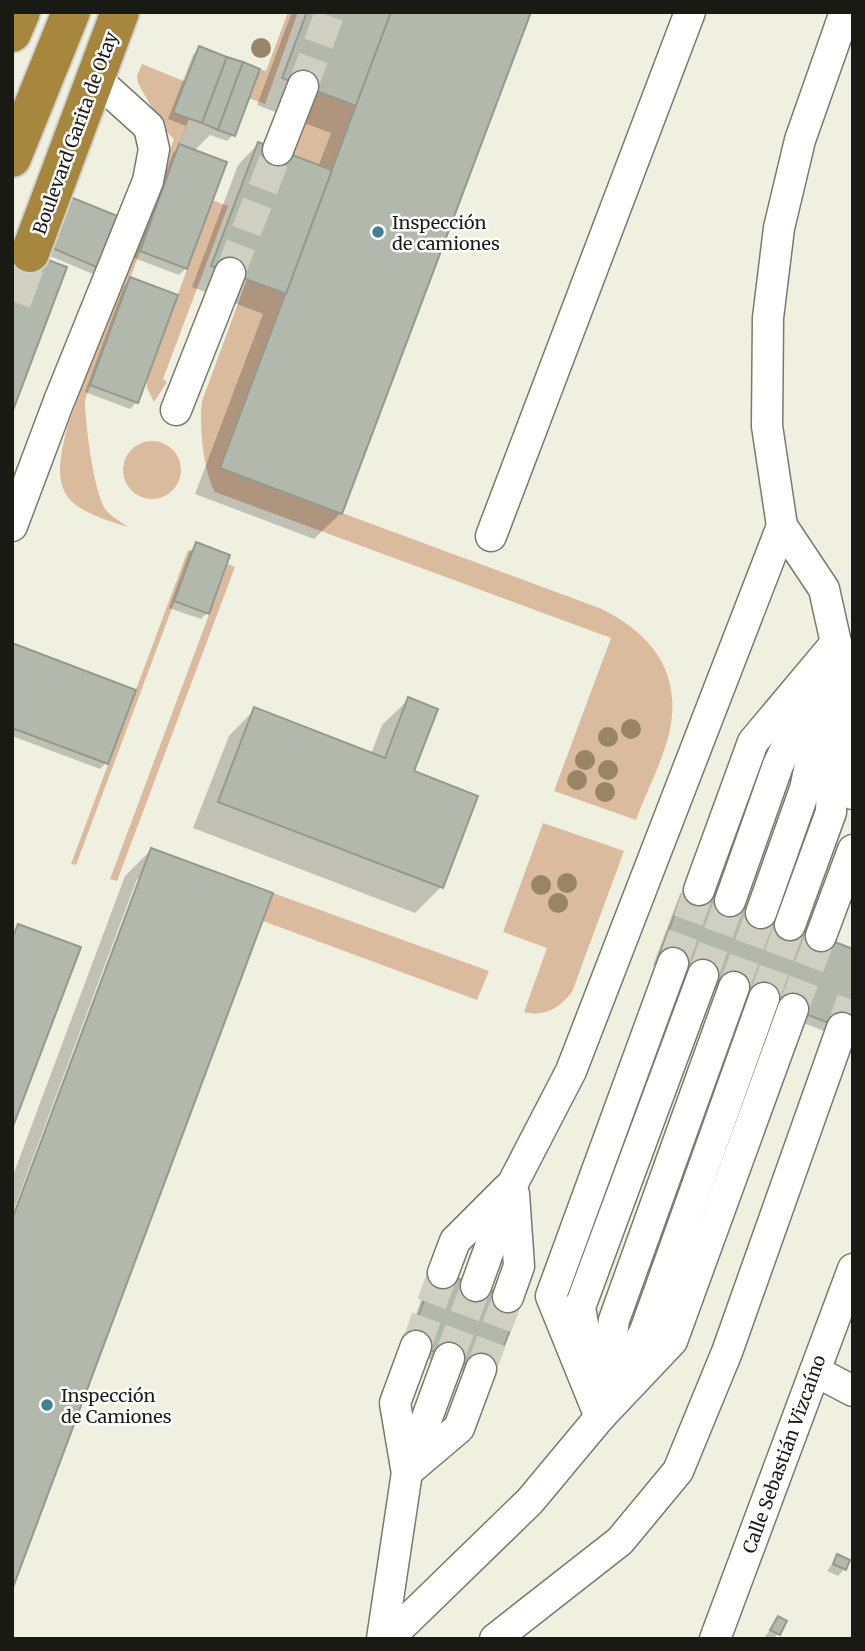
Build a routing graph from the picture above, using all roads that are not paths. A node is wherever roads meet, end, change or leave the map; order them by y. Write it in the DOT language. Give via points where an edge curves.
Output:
graph roads {
  1 [pos="21,12"];
  2 [pos="71,12"];
  3 [pos="120,12"];
  4 [pos="690,12"];
  5 [pos="845,12"];
  6 [pos="12,33"];
  7 [pos="95,78"];
  8 [pos="303,86"];
  9 [pos="278,150"];
  10 [pos="12,158"];
  11 [pos="30,253"];
  12 [pos="230,273"];
  13 [pos="176,410"];
  14 [pos="12,526"];
  15 [pos="782,526"];
  16 [pos="491,536"];
  17 [pos="836,643"];
  18 [pos="853,794"];
  19 [pos="853,850"];
  20 [pos="699,890"];
  21 [pos="730,901"];
  22 [pos="761,913"];
  23 [pos="790,925"];
  24 [pos="821,936"];
  25 [pos="673,963"];
  26 [pos="703,975"];
  27 [pos="734,987"];
  28 [pos="764,998"];
  29 [pos="793,1009"];
  30 [pos="842,1028"];
  31 [pos="513,1183"];
  32 [pos="853,1269"];
  33 [pos="443,1273"];
  34 [pos="476,1286"];
  35 [pos="508,1297"];
  36 [pos="416,1346"];
  37 [pos="449,1358"];
  38 [pos="481,1369"];
  39 [pos="815,1371"];
  40 [pos="853,1391"];
  41 [pos="600,1417"];
  42 [pos="407,1472"];
  43 [pos="382,1639"];
  44 [pos="388,1639"];
  45 [pos="495,1639"];
  46 [pos="716,1639"];
  1 -- 6 [label="highway"];
  2 -- 10 [label="highway"];
  3 -- 7 [label="highway, Boulevard Garita de Otay"];
  4 -- 16 [label="street"];
  5 -- 15 [label="street" via="800,140 779,228 768,318 767,426"];
  7 -- 11 [label="highway, Boulevard Garita de Otay"];
  7 -- 14 [label="street" via="149,127 154,149 148,181"];
  8 -- 9 [label="street"];
  12 -- 13 [label="street"];
  15 -- 17 [label="street" via="824,589"];
  15 -- 31 [label="street" via="571,1071"];
  17 -- 18 [label="street"];
  17 -- 20 [label="street" via="752,742"];
  17 -- 21 [label="street" via="778,765"];
  17 -- 22 [label="street" via="805,789"];
  17 -- 23 [label="street" via="831,812"];
  19 -- 24 [label="street"];
  25 -- 41 [label="street" via="551,1296"];
  26 -- 41 [label="street" via="580,1307"];
  27 -- 41 [label="street" via="614,1320"];
  28 -- 41 [label="street" via="645,1331"];
  29 -- 41 [label="street" via="673,1341"];
  30 -- 45 [label="street" via="727,1352 678,1471 620,1541"];
  31 -- 33 [label="street" via="456,1241"];
  31 -- 34 [label="street"];
  31 -- 35 [label="street" via="519,1266"];
  32 -- 39 [label="street, Calle Sebastián Vizcaíno"];
  36 -- 42 [label="street" via="395,1403"];
  37 -- 42 [label="street"];
  38 -- 42 [label="street" via="459,1428"];
  39 -- 40 [label="street"];
  39 -- 46 [label="street, Calle Sebastián Vizcaíno"];
  41 -- 44 [label="street" via="530,1502"];
  42 -- 43 [label="street"];
}
